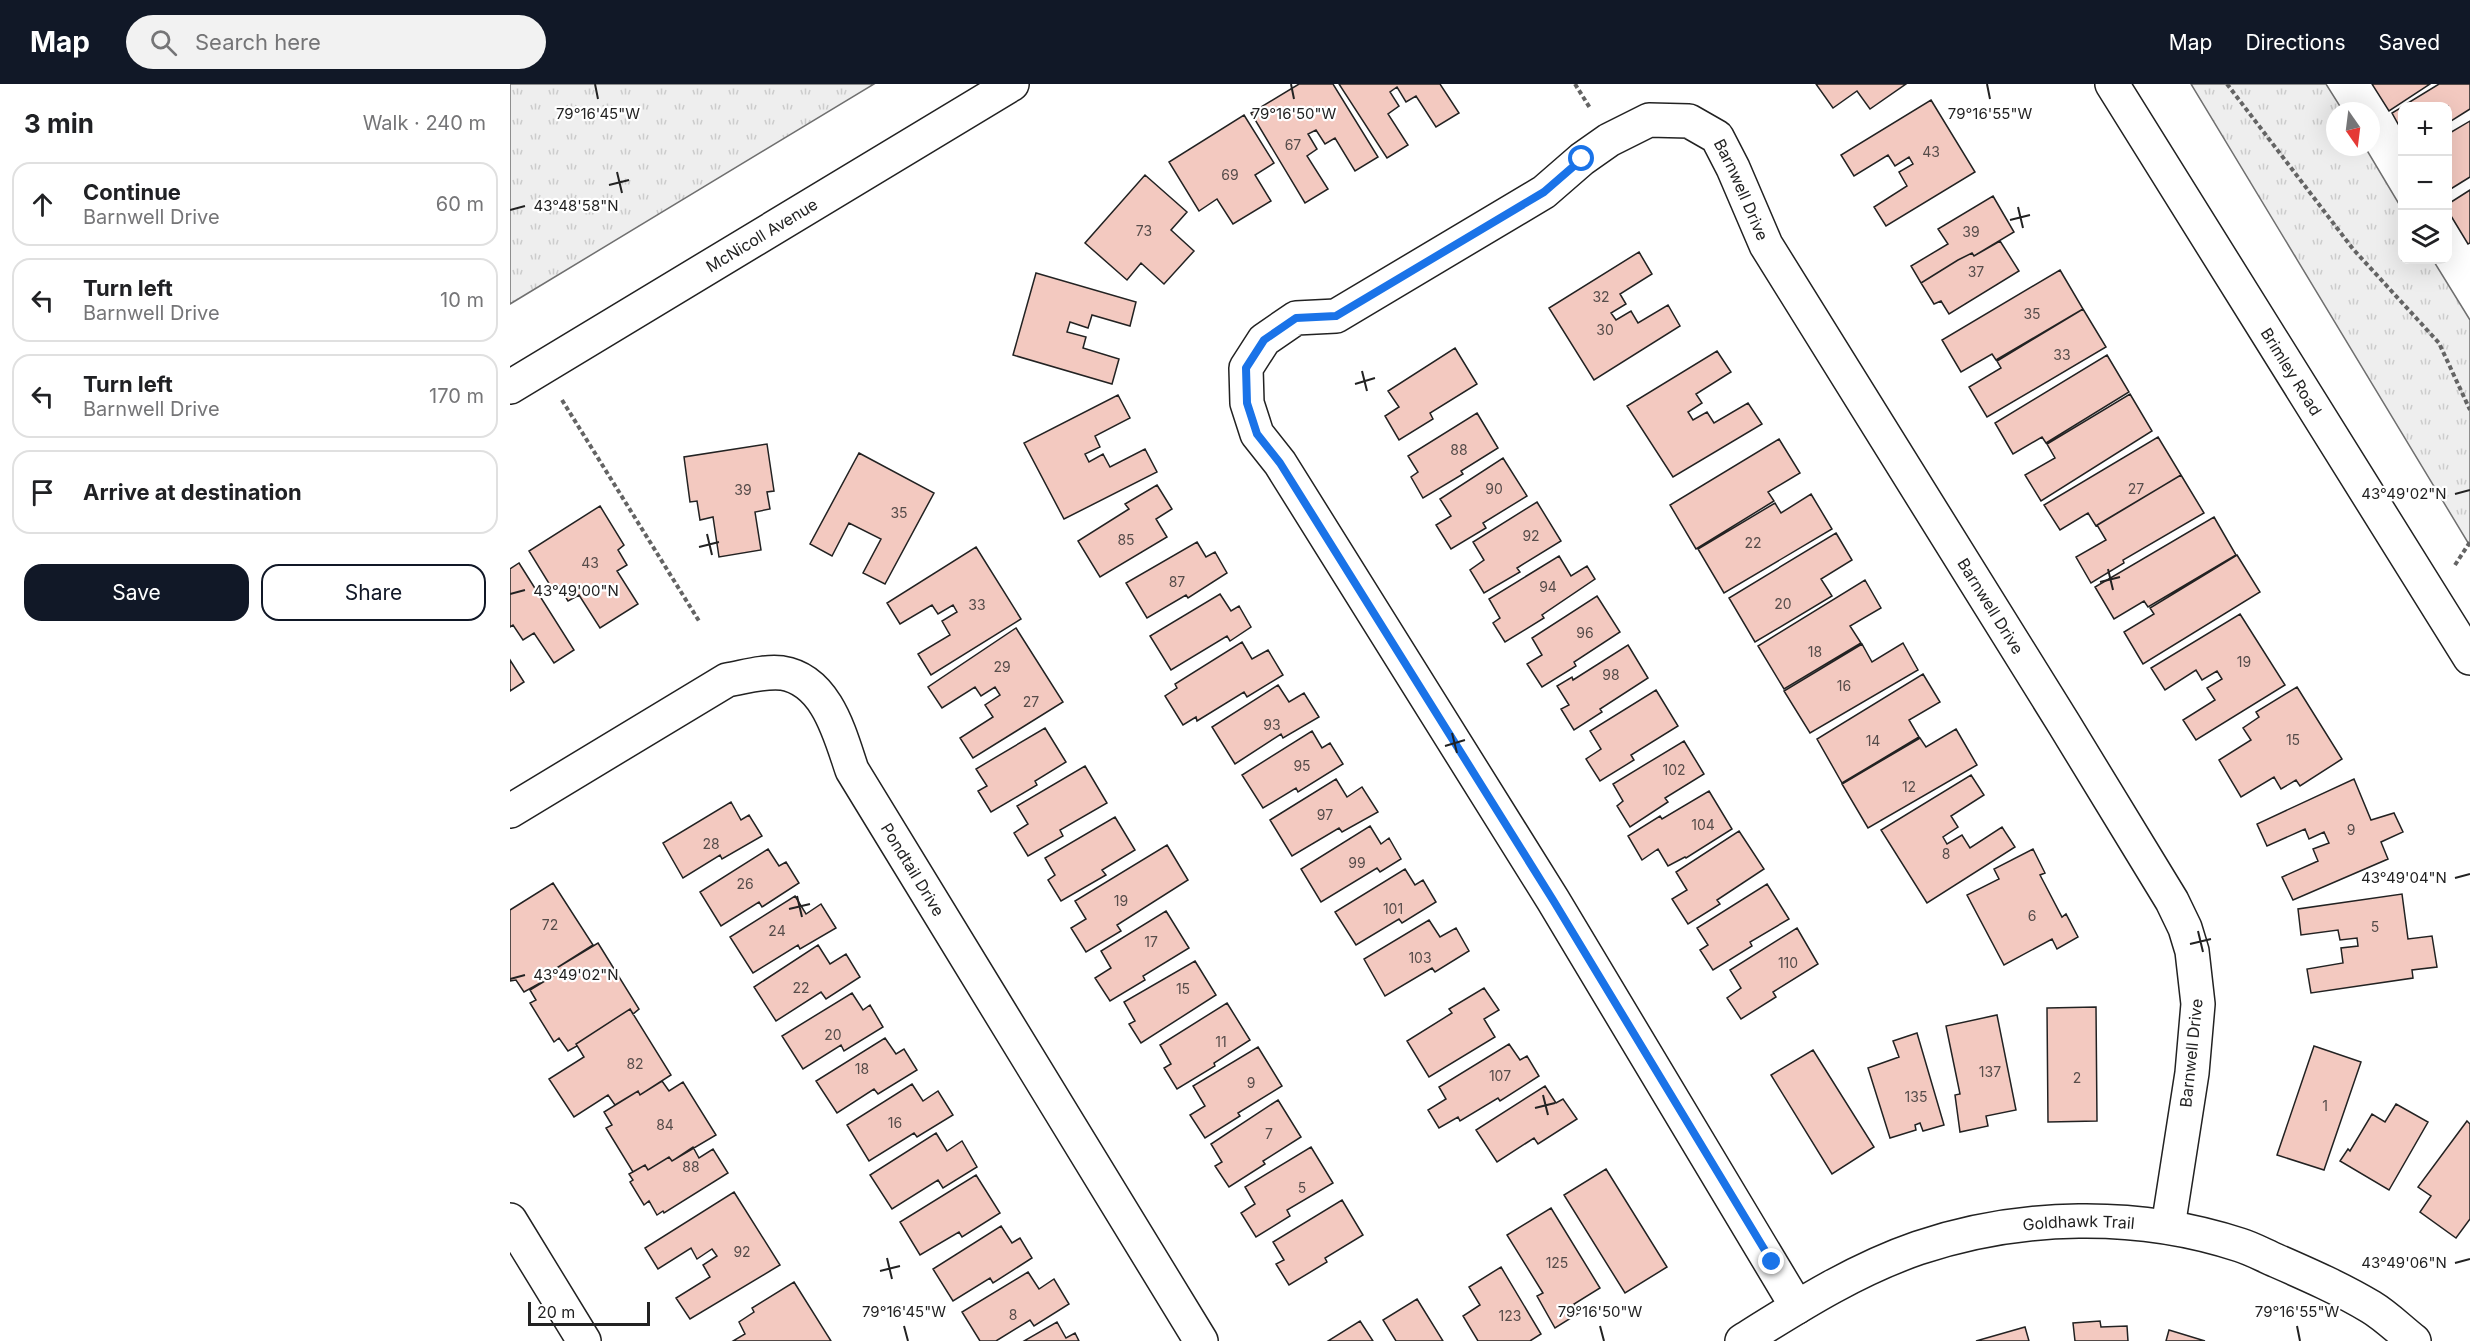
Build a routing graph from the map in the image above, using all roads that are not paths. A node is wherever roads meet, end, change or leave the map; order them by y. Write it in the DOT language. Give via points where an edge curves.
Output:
graph roads {
  1 [pos="1012,84"];
  2 [pos="2112,84"];
  3 [pos="510,387"];
  4 [pos="2470,658"];
  5 [pos="510,811"];
  6 [pos="510,1220"];
  7 [pos="2168,1227"];
  8 [pos="1797,1307"];
  9 [pos="584,1341"];
  10 [pos="1201,1341"];
  11 [pos="1742,1341"];
  12 [pos="2414,1341"];
  1 -- 3 [label="street, McNicoll Avenue"];
  2 -- 4 [label="street, Brimley Road"];
  5 -- 10 [label="street, Pondtail Drive" via="727,680 784,674 811,686 834,717 852,770"];
  6 -- 9 [label="street"];
  7 -- 8 [label="street, Goldhawk Trail" via="2043,1222 1977,1231 1917,1249 1862,1272"];
  7 -- 8 [label="street, Barnwell Drive" via="2192,1073 2198,1004 2192,951 2185,928 2070,734 1766,245 1717,137 1689,121 1649,120 1591,152 1544,192 1336,316 1296,318 1264,340 1246,368 1247,403 1257,434 1280,463 1553,900"];
  7 -- 12 [label="street, Goldhawk Trail" via="2240,1245 2316,1278 2373,1308"];
  8 -- 11 [label="street, Goldhawk Trail"];
}
